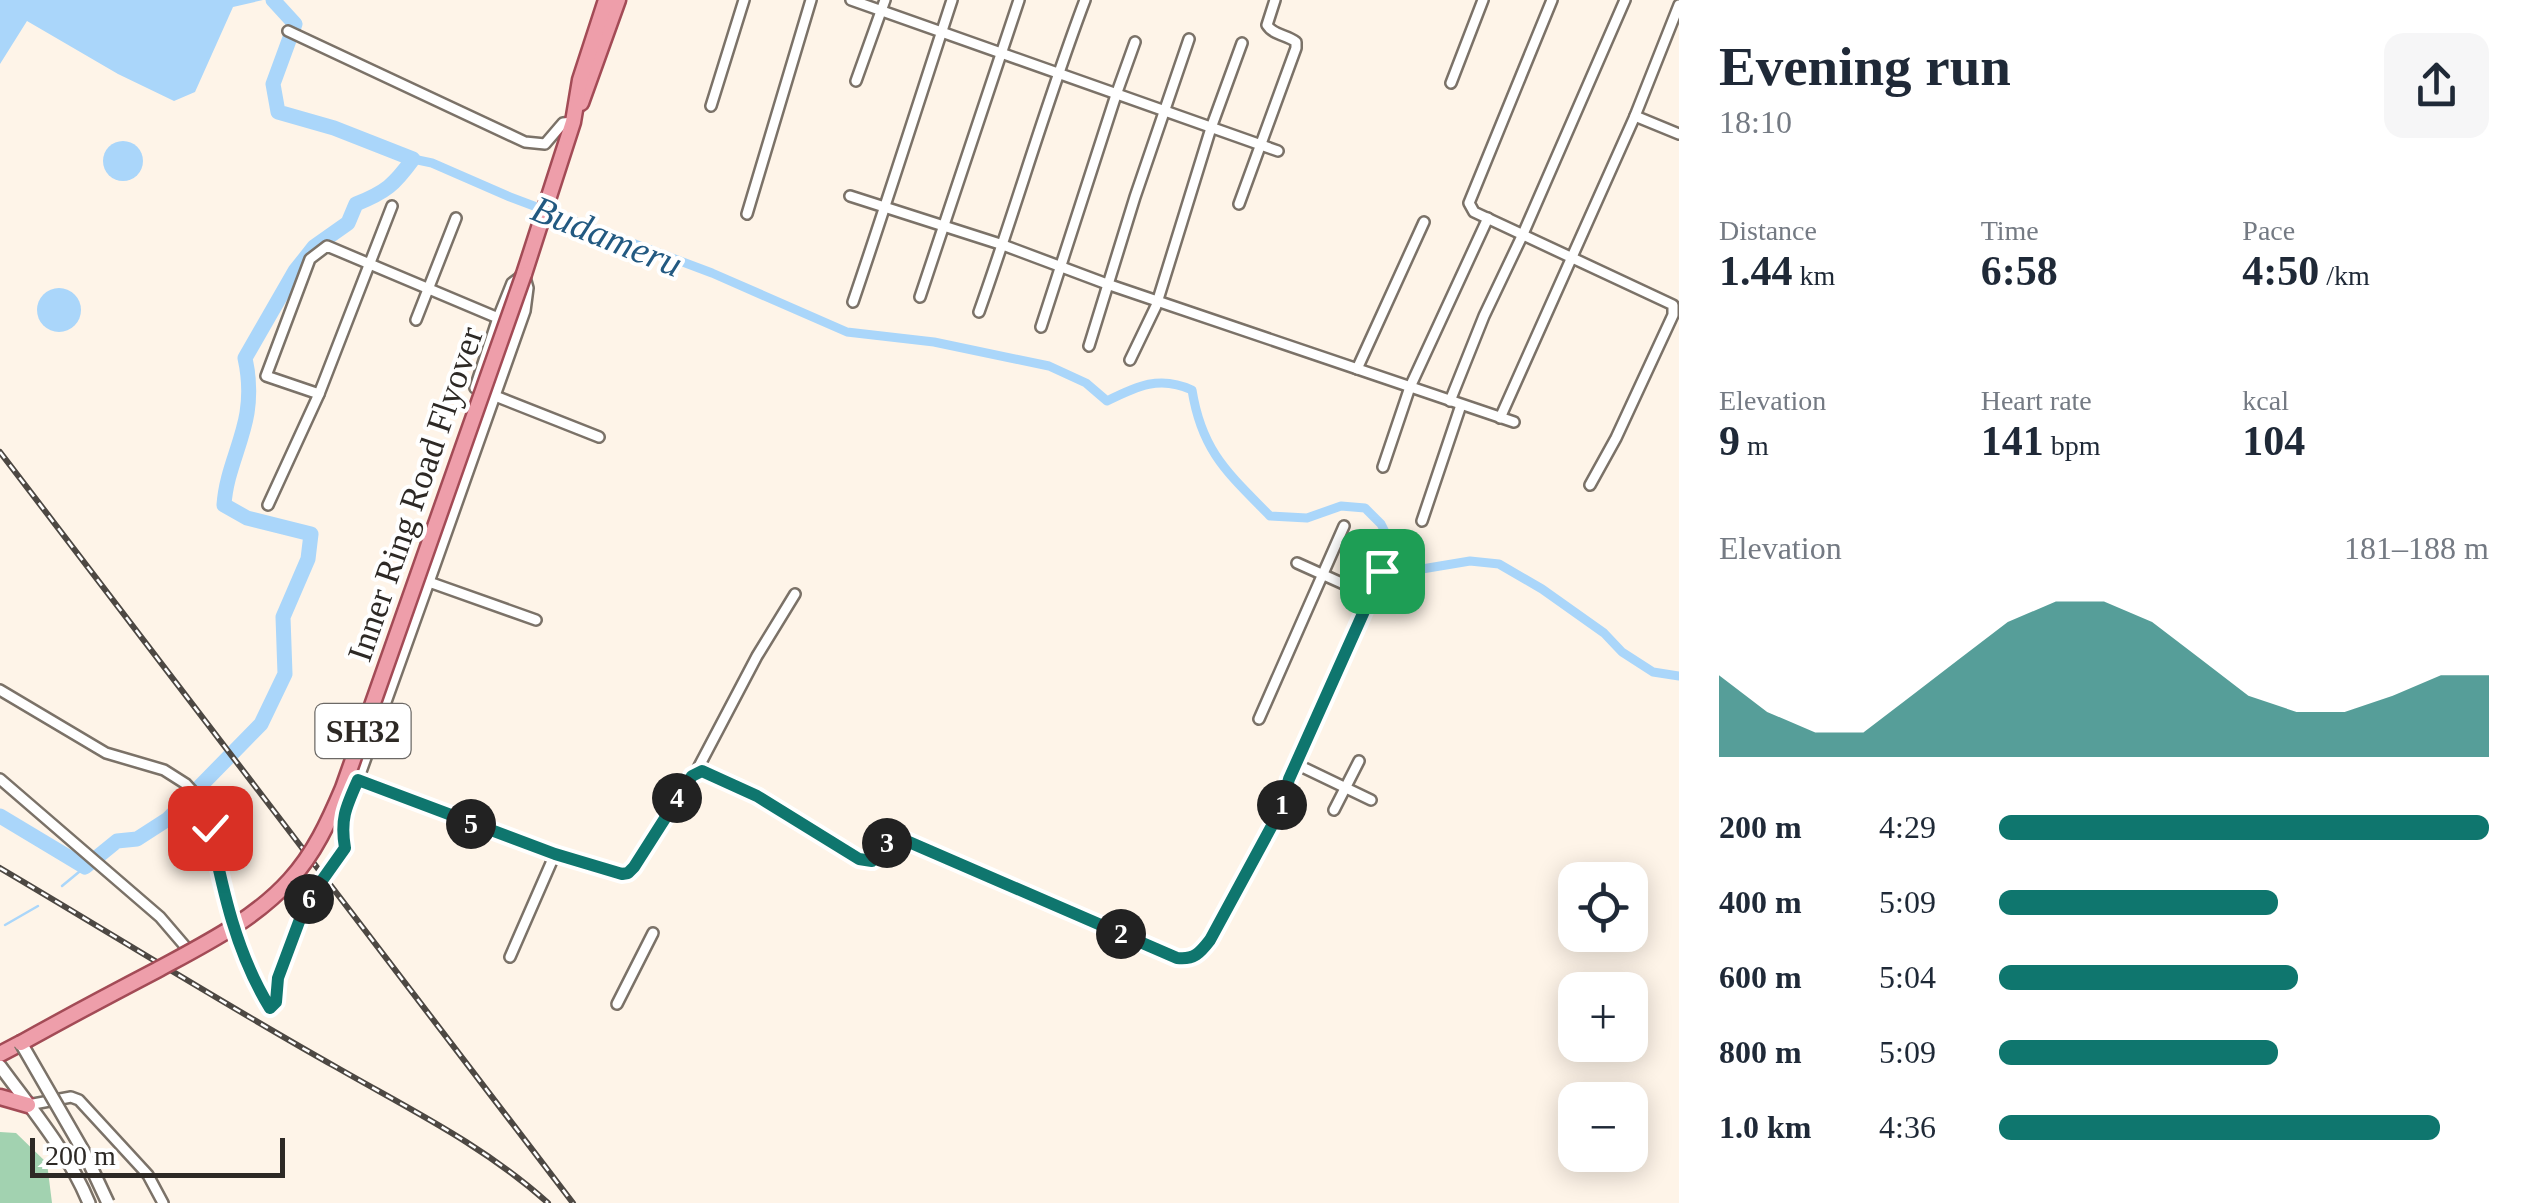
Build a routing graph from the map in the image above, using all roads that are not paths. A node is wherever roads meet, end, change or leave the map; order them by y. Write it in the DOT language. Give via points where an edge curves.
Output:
graph roads {
  1 [pos="606,0"];
  2 [pos="618,0"];
  3 [pos="744,0"];
  4 [pos="811,0"];
  5 [pos="851,0"];
  6 [pos="952,0"];
  7 [pos="1019,0"];
  8 [pos="1085,0"];
  9 [pos="1274,0"];
  10 [pos="1484,0"];
  11 [pos="1552,0"];
  12 [pos="1625,0"];
  13 [pos="883,5"];
  14 [pos="1679,5"];
  15 [pos="288,31"];
  16 [pos="942,32"];
  17 [pos="1189,39"];
  18 [pos="1136,42"];
  19 [pos="1242,42"];
  20 [pos="1000,52"];
  21 [pos="1058,73"];
  22 [pos="856,81"];
  23 [pos="1451,84"];
  24 [pos="1116,95"];
  25 [pos="711,106"];
  26 [pos="1163,111"];
  27 [pos="1635,116"];
  28 [pos="573,122"];
  29 [pos="1211,128"];
  30 [pos="1679,134"];
  31 [pos="1260,145"];
  32 [pos="1278,151"];
  33 [pos="850,196"];
  34 [pos="1239,204"];
  35 [pos="392,206"];
  36 [pos="885,208"];
  37 [pos="748,214"];
  38 [pos="456,218"];
  39 [pos="1488,218"];
  40 [pos="1424,222"];
  41 [pos="942,226"];
  42 [pos="1523,234"];
  43 [pos="1003,245"];
  44 [pos="1572,258"];
  45 [pos="370,266"];
  46 [pos="1061,267"];
  47 [pos="524,274"];
  48 [pos="1108,284"];
  49 [pos="429,289"];
  50 [pos="920,296"];
  51 [pos="1157,301"];
  52 [pos="852,302"];
  53 [pos="979,312"];
  54 [pos="498,318"];
  55 [pos="416,320"];
  56 [pos="1041,326"];
  57 [pos="1089,346"];
  58 [pos="1130,360"];
  59 [pos="1356,369"];
  60 [pos="1410,387"];
  61 [pos="318,394"];
  62 [pos="495,395"];
  63 [pos="1456,403"];
  64 [pos="1500,418"];
  65 [pos="1514,422"];
  66 [pos="599,437"];
  67 [pos="1382,468"];
  68 [pos="1590,485"];
  69 [pos="268,505"];
  70 [pos="1422,521"];
  71 [pos="1344,526"];
  72 [pos="1297,563"];
  73 [pos="1382,571"];
  74 [pos="1322,574"];
  75 [pos="429,582"];
  76 [pos="794,594"];
  77 [pos="1371,596"];
  78 [pos="1395,607"];
  79 [pos="536,620"];
  80 [pos="0,690"];
  81 [pos="1259,719"];
  82 [pos="1359,760"];
  83 [pos="1296,764"];
  84 [pos="696,772"];
  85 [pos="0,779"];
  86 [pos="358,780"];
  87 [pos="1344,787"];
  88 [pos="1371,800"];
  89 [pos="1334,810"];
  90 [pos="555,854"];
  91 [pos="652,933"];
  92 [pos="190,952"];
  93 [pos="510,957"];
  94 [pos="617,1004"];
  95 [pos="19,1044"];
  96 [pos="0,1053"];
  97 [pos="0,1066"];
  98 [pos="0,1098"];
  99 [pos="28,1105"];
  100 [pos="89,1203"];
  101 [pos="108,1203"];
  102 [pos="163,1203"];
  1 -- 28 [label="main road, SH32"];
  2 -- 28 [label="main road, SH32"];
  3 -- 25 [label="street"];
  4 -- 37 [label="street"];
  5 -- 13 [label="street"];
  6 -- 16 [label="street"];
  7 -- 20 [label="street"];
  8 -- 21 [label="street"];
  9 -- 31 [label="street" via="1267,25 1296,48"];
  10 -- 23 [label="street"];
  11 -- 39 [label="street" via="1470,197 1470,208"];
  12 -- 42 [label="street"];
  13 -- 16 [label="street"];
  13 -- 22 [label="street"];
  14 -- 27 [label="street"];
  15 -- 28 [label="street" via="525,142 546,144 563,123"];
  16 -- 20 [label="street"];
  16 -- 36 [label="street"];
  17 -- 26 [label="street"];
  18 -- 24 [label="street"];
  19 -- 29 [label="street"];
  20 -- 21 [label="street"];
  20 -- 41 [label="street"];
  21 -- 24 [label="street"];
  21 -- 43 [label="street"];
  24 -- 26 [label="street"];
  24 -- 46 [label="street"];
  26 -- 29 [label="street"];
  26 -- 48 [label="street"];
  27 -- 30 [label="street"];
  27 -- 44 [label="street"];
  28 -- 47 [label="main road, SH32"];
  29 -- 31 [label="street"];
  29 -- 51 [label="street"];
  31 -- 32 [label="street"];
  31 -- 34 [label="street"];
  33 -- 36 [label="street"];
  35 -- 45 [label="street"];
  36 -- 41 [label="street"];
  36 -- 52 [label="street"];
  38 -- 49 [label="street"];
  39 -- 42 [label="street"];
  39 -- 60 [label="street"];
  40 -- 59 [label="street"];
  41 -- 43 [label="street"];
  41 -- 50 [label="street"];
  42 -- 44 [label="street"];
  42 -- 63 [label="street" via="1484,316"];
  43 -- 46 [label="street"];
  43 -- 53 [label="street"];
  44 -- 64 [label="street"];
  44 -- 68 [label="street" via="1670,302 1674,310"];
  45 -- 49 [label="street"];
  45 -- 61 [label="street"];
  45 -- 61 [label="street" via="326,246 310,259 266,376"];
  46 -- 48 [label="street"];
  46 -- 56 [label="street"];
  47 -- 54 [label="street" via="512,283"];
  47 -- 62 [label="street" via="524,311"];
  47 -- 92 [label="main road, Inner Ring Road Flyover / SH32, bridge" via="331,817 305,862 269,901"];
  48 -- 51 [label="street"];
  48 -- 57 [label="street"];
  49 -- 54 [label="street"];
  49 -- 55 [label="street"];
  51 -- 58 [label="street"];
  51 -- 59 [label="street"];
  54 -- 62 [label="street" via="476,388"];
  59 -- 60 [label="street"];
  60 -- 63 [label="street"];
  60 -- 67 [label="street"];
  61 -- 69 [label="street"];
  62 -- 66 [label="street"];
  62 -- 75 [label="street"];
  63 -- 64 [label="street"];
  63 -- 70 [label="street"];
  64 -- 65 [label="street"];
  71 -- 74 [label="street"];
  72 -- 74 [label="street"];
  73 -- 77 [label="street"];
  74 -- 77 [label="street"];
  74 -- 81 [label="street"];
  75 -- 79 [label="street"];
  75 -- 86 [label="street"];
  76 -- 84 [label="street"];
  77 -- 78 [label="street"];
  77 -- 83 [label="street"];
  80 -- 86 [label="street" via="106,753 164,770 198,798 229,916 270,1008 306,903 345,848 343,814"];
  82 -- 87 [label="street"];
  83 -- 84 [label="street" via="1275,820 1210,940 1186,959 902,839 887,843 872,861 859,859 757,796"];
  83 -- 87 [label="street"];
  84 -- 90 [label="street" via="628,873"];
  85 -- 92 [label="street" via="160,917"];
  86 -- 90 [label="street"];
  87 -- 88 [label="street"];
  87 -- 89 [label="street"];
  90 -- 93 [label="street"];
  91 -- 94 [label="street"];
  92 -- 95 [label="main road, Inner Ring Road Flyover / SH32, bridge"];
  95 -- 96 [label="main road, Inner Ring Road Flyover"];
  95 -- 101 [label="street, bridge"];
  97 -- 99 [label="street"];
  98 -- 99 [label="main road"];
  99 -- 100 [label="street" via="77,1173"];
  99 -- 102 [label="street" via="79,1100 148,1175"];
}
